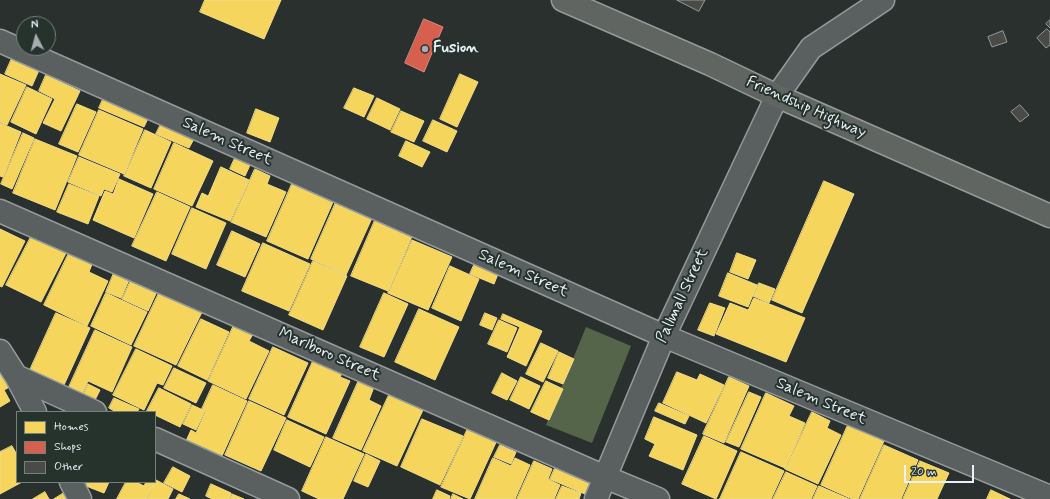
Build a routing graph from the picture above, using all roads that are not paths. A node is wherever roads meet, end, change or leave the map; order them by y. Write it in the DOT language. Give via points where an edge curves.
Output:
graph roads {
  1 [pos="563,0"];
  2 [pos="881,0"];
  3 [pos="0,41"];
  4 [pos="777,96"];
  5 [pos="0,211"];
  6 [pos="1050,216"];
  7 [pos="664,336"];
  8 [pos="0,351"];
  9 [pos="16,376"];
  10 [pos="34,411"];
  11 [pos="93,411"];
  12 [pos="156,439"];
  13 [pos="605,477"];
  14 [pos="72,483"];
  15 [pos="1050,498"];
  16 [pos="80,499"];
  17 [pos="288,499"];
  18 [pos="596,499"];
  19 [pos="658,499"];
  1 -- 4 [label="main road, Friendship Highway"];
  2 -- 4 [label="street, Pallmall Street" via="811,48"];
  3 -- 7 [label="street, Salem Street"];
  4 -- 6 [label="main road, Friendship Highway"];
  4 -- 7 [label="street, Pallmall Street"];
  5 -- 13 [label="street, Marlboro Street"];
  7 -- 13 [label="street, Pallmall Street"];
  7 -- 15 [label="street, Salem Street"];
  8 -- 9 [label="street"];
  9 -- 10 [label="street"];
  9 -- 11 [label="street"];
  12 -- 17 [label="street"];
  13 -- 18 [label="street, Pallmall Street"];
  13 -- 19 [label="street, Marlboro Street"];
  14 -- 16 [label="street"];
}
